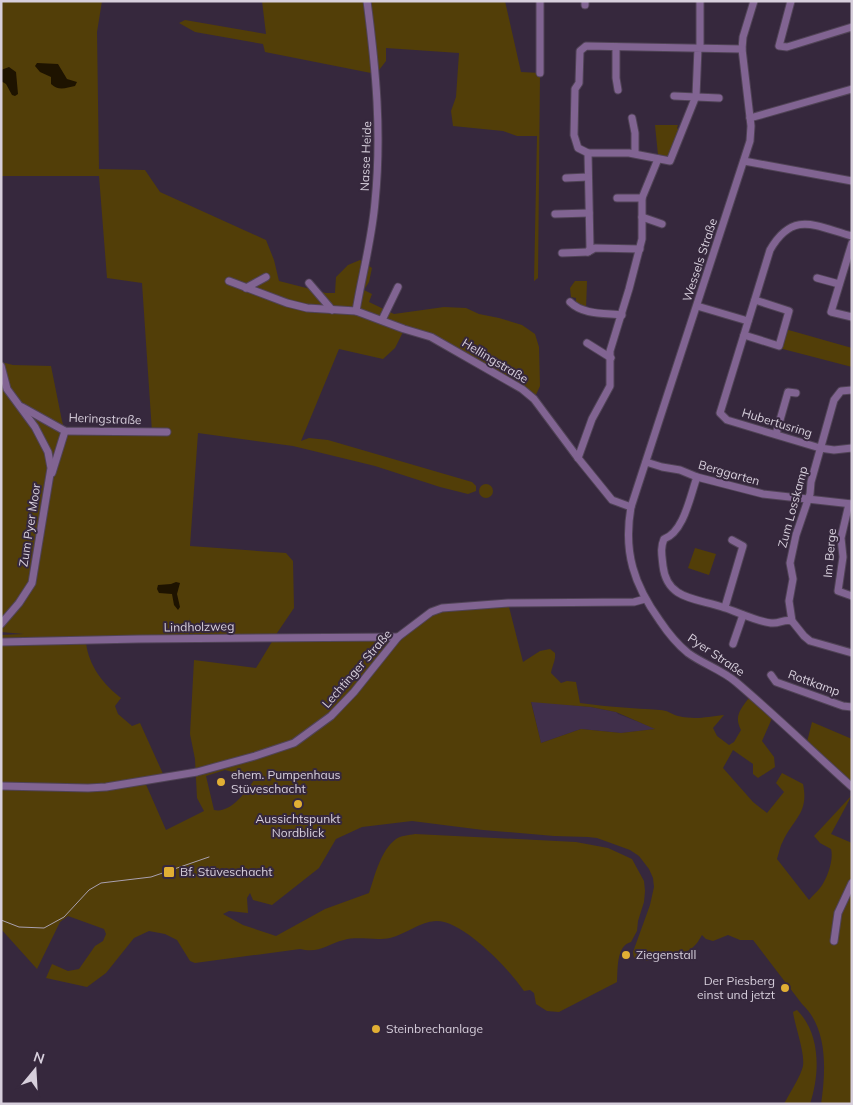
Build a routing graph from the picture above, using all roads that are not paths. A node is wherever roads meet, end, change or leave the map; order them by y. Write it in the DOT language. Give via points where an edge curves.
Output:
graph roads {
  1 [pos="367,1"];
  2 [pos="540,1"];
  3 [pos="700,1"];
  4 [pos="754,1"];
  5 [pos="792,1"];
  6 [pos="852,27"];
  7 [pos="616,47"];
  8 [pos="699,48"];
  9 [pos="742,49"];
  10 [pos="540,73"];
  11 [pos="852,89"];
  12 [pos="618,90"];
  13 [pos="674,96"];
  14 [pos="696,96"];
  15 [pos="719,98"];
  16 [pos="632,118"];
  17 [pos="750,118"];
  18 [pos="588,154"];
  19 [pos="635,154"];
  20 [pos="660,159"];
  21 [pos="744,161"];
  22 [pos="588,177"];
  23 [pos="566,178"];
  24 [pos="852,181"];
  25 [pos="617,198"];
  26 [pos="642,198"];
  27 [pos="589,212"];
  28 [pos="555,214"];
  29 [pos="642,217"];
  30 [pos="662,224"];
  31 [pos="852,236"];
  32 [pos="852,243"];
  33 [pos="640,249"];
  34 [pos="588,252"];
  35 [pos="562,253"];
  36 [pos="266,277"];
  37 [pos="817,278"];
  38 [pos="229,281"];
  39 [pos="309,283"];
  40 [pos="839,284"];
  41 [pos="398,287"];
  42 [pos="246,288"];
  43 [pos="755,300"];
  44 [pos="570,302"];
  45 [pos="697,306"];
  46 [pos="332,310"];
  47 [pos="356,311"];
  48 [pos="622,315"];
  49 [pos="852,318"];
  50 [pos="382,320"];
  51 [pos="748,322"];
  52 [pos="744,335"];
  53 [pos="587,343"];
  54 [pos="611,358"];
  55 [pos="1,366"];
  56 [pos="852,390"];
  57 [pos="796,393"];
  58 [pos="19,406"];
  59 [pos="65,431"];
  60 [pos="166,432"];
  61 [pos="776,434"];
  62 [pos="820,448"];
  63 [pos="852,448"];
  64 [pos="578,458"];
  65 [pos="646,462"];
  66 [pos="696,477"];
  67 [pos="49,480"];
  68 [pos="808,498"];
  69 [pos="850,504"];
  70 [pos="632,507"];
  71 [pos="732,540"];
  72 [pos="852,596"];
  73 [pos="645,599"];
  74 [pos="725,608"];
  75 [pos="743,615"];
  76 [pos="792,620"];
  77 [pos="1,624"];
  78 [pos="398,637"];
  79 [pos="1,642"];
  80 [pos="733,644"];
  81 [pos="852,653"];
  82 [pos="771,676"];
  83 [pos="852,707"];
  84 [pos="1,786"];
  85 [pos="852,787"];
  86 [pos="852,883"];
  87 [pos="834,941"];
  1 -- 47 [label="street, Nasse Heide" via="379,112 378,156 375,204"];
  2 -- 10 [label="street" via="544,41"];
  3 -- 8 [label="street"];
  4 -- 9 [label="street, Wessels Straße"];
  5 -- 6 [label="street" via="779,46 787,47"];
  7 -- 8 [label="street"];
  7 -- 12 [label="street"];
  7 -- 18 [label="street" via="586,46 580,51 574,135 578,148"];
  8 -- 9 [label="street"];
  8 -- 14 [label="street"];
  9 -- 17 [label="street, Wessels Straße"];
  11 -- 17 [label="street"];
  13 -- 14 [label="street"];
  14 -- 15 [label="street"];
  14 -- 20 [label="street" via="670,161"];
  16 -- 19 [label="street"];
  17 -- 21 [label="street, Wessels Straße" via="751,133"];
  18 -- 19 [label="street"];
  18 -- 22 [label="street"];
  19 -- 20 [label="street"];
  20 -- 26 [label="street"];
  21 -- 24 [label="street"];
  21 -- 45 [label="street, Wessels Straße"];
  22 -- 23 [label="street"];
  22 -- 27 [label="street"];
  25 -- 26 [label="street"];
  26 -- 29 [label="street"];
  27 -- 28 [label="street"];
  27 -- 34 [label="street"];
  29 -- 30 [label="street"];
  29 -- 33 [label="street"];
  31 -- 43 [label="street, Hubertusring" via="814,226 791,226 770,250"];
  32 -- 40 [label="street"];
  33 -- 34 [label="street" via="595,248"];
  33 -- 48 [label="street"];
  34 -- 35 [label="street"];
  36 -- 42 [label="street"];
  37 -- 40 [label="street"];
  38 -- 42 [label="street, Hellingstraße"];
  39 -- 46 [label="street"];
  40 -- 49 [label="street" via="831,312"];
  41 -- 50 [label="street"];
  42 -- 46 [label="street, Hellingstraße" via="307,308"];
  43 -- 51 [label="street, Hubertusring"];
  43 -- 52 [label="street" via="789,311 779,346"];
  44 -- 48 [label="street" via="586,311"];
  45 -- 51 [label="street"];
  45 -- 65 [label="street, Wessels Straße"];
  46 -- 47 [label="street, Hellingstraße"];
  47 -- 50 [label="street, Hellingstraße"];
  48 -- 54 [label="street" via="610,351"];
  50 -- 64 [label="street, Hellingstraße" via="444,344 522,389 534,399"];
  51 -- 52 [label="street, Hubertusring"];
  52 -- 61 [label="street, Hubertusring" via="720,413 726,420"];
  53 -- 54 [label="street"];
  54 -- 64 [label="street" via="610,386 592,419"];
  55 -- 58 [label="street, Zum Pyer Moor" via="7,389"];
  56 -- 62 [label="street, Zum Losskamp" via="841,391 834,400"];
  57 -- 61 [label="street" via="788,392"];
  58 -- 59 [label="street, Heringstraße"];
  58 -- 67 [label="street, Zum Pyer Moor" via="48,452"];
  59 -- 60 [label="street, Heringstraße"];
  59 -- 67 [label="street, Zum Pyer Moor"];
  61 -- 62 [label="street, Hubertusring"];
  62 -- 63 [label="street, Hubertusring"];
  62 -- 68 [label="street, Zum Losskamp"];
  64 -- 70 [label="street, Hellingstraße" via="612,500"];
  65 -- 66 [label="street, Berggarten"];
  65 -- 70 [label="street, Wessels Straße"];
  66 -- 68 [label="street, Berggarten" via="763,494"];
  66 -- 74 [label="street" via="681,525 673,535 664,539 661,546 664,573 669,586 676,592"];
  67 -- 77 [label="street, Zum Pyer Moor" via="32,582"];
  68 -- 69 [label="street, Berggarten"];
  68 -- 76 [label="street, Zum Losskamp" via="790,563"];
  69 -- 72 [label="street, Im Berge" via="841,538 838,591"];
  70 -- 73 [label="street, Pyer Straße" via="628,537 630,562"];
  71 -- 74 [label="street" via="743,546"];
  73 -- 78 [label="street, Lechtinger Straße" via="634,602 447,607 431,612"];
  73 -- 85 [label="street, Pyer Straße" via="680,646 736,682"];
  74 -- 75 [label="street"];
  75 -- 76 [label="street" via="773,624"];
  75 -- 80 [label="street"];
  76 -- 81 [label="street" via="810,641"];
  78 -- 79 [label="street, Lindholzweg"];
  78 -- 84 [label="street, Lechtinger Straße" via="332,716 294,743 197,772 106,787"];
  82 -- 83 [label="street, Rottkamp" via="776,682"];
  86 -- 87 [label="street" via="838,913"];
}
